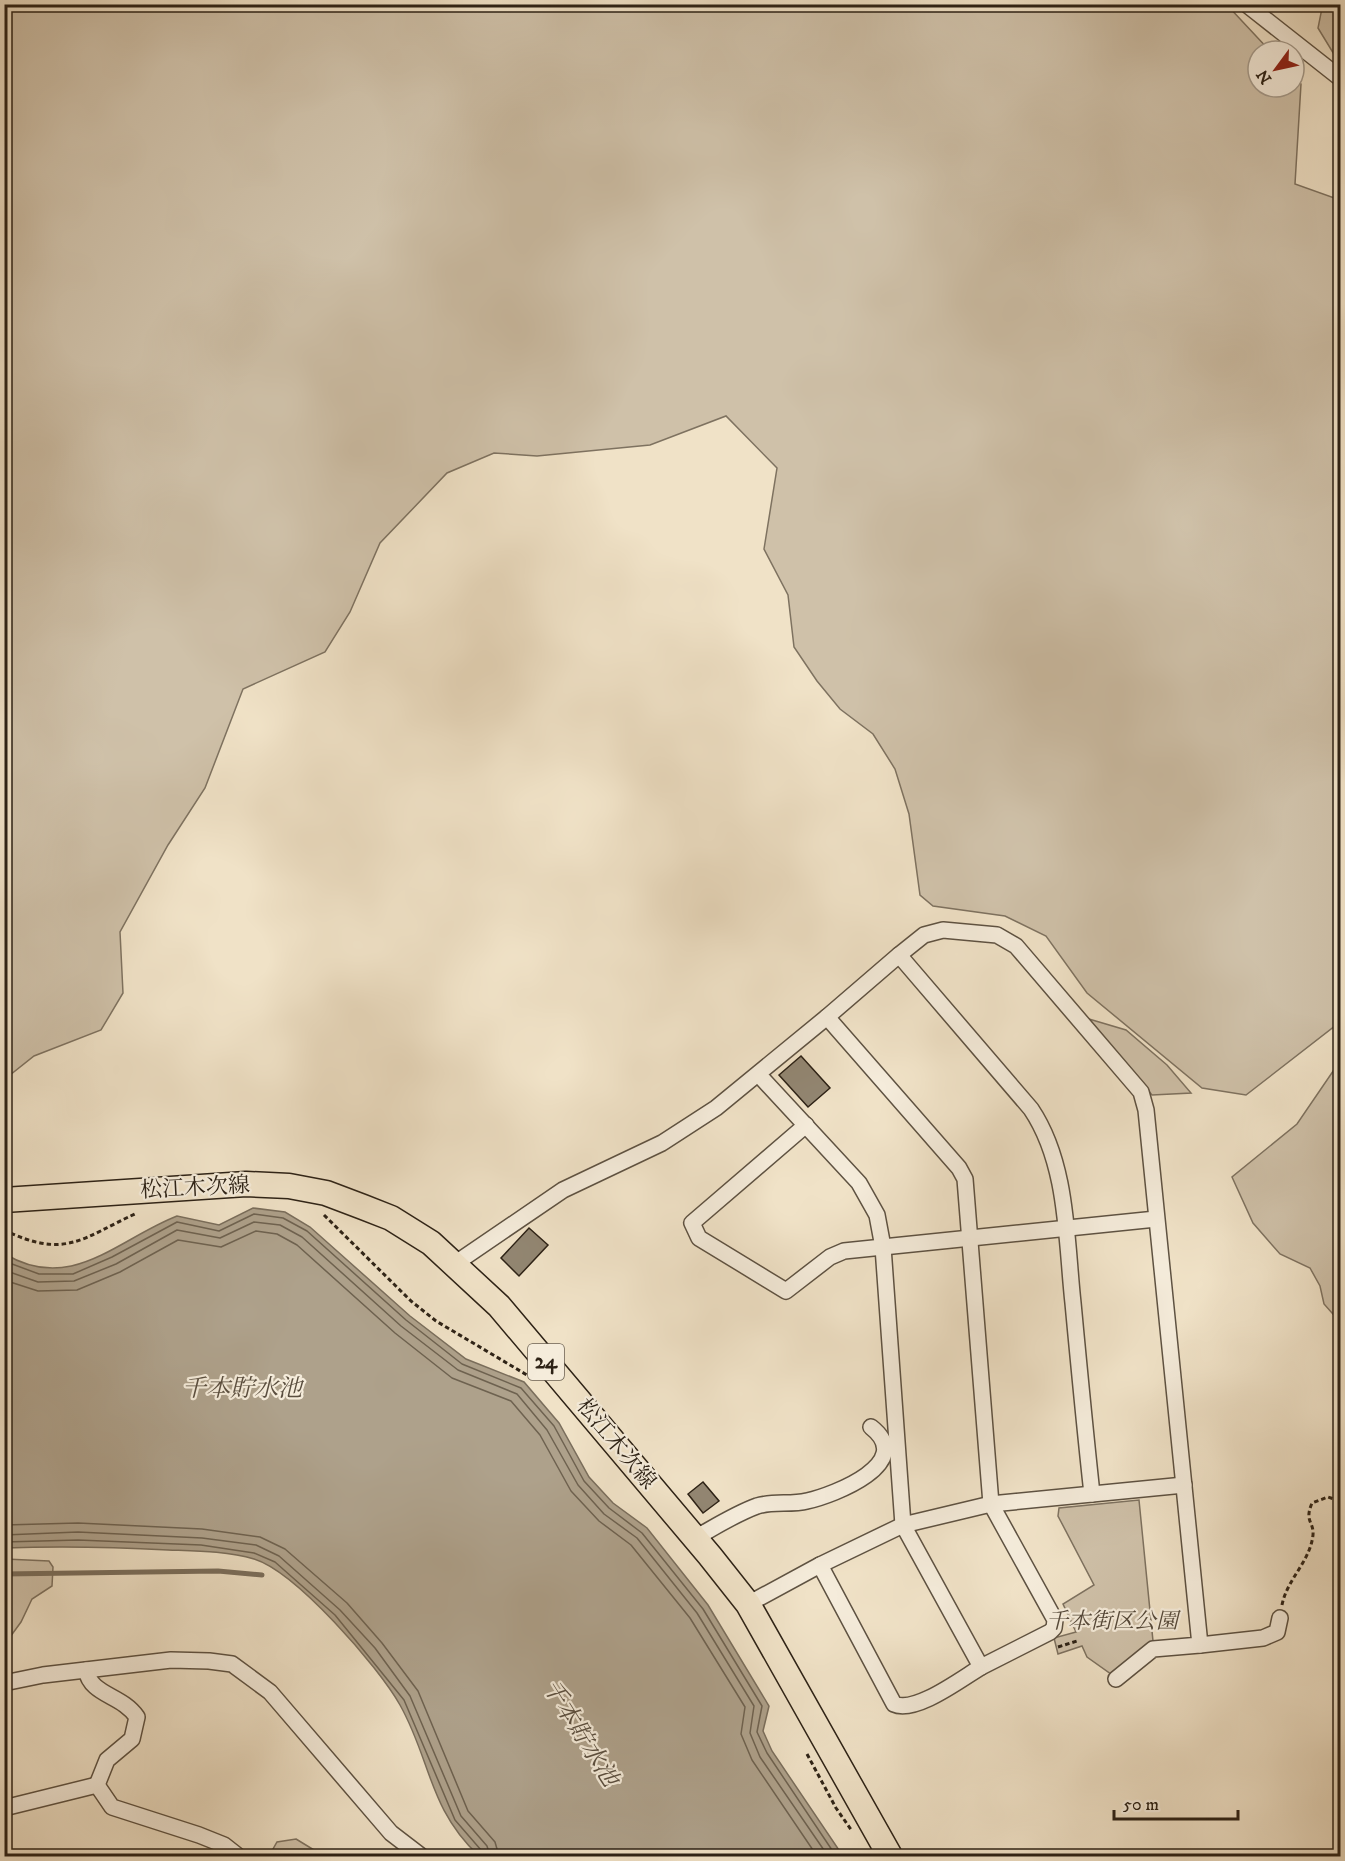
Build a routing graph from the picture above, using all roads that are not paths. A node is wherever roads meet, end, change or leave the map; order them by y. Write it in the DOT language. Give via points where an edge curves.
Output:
graph roads {
  1 [pos="1246,4"];
  2 [pos="1341,78"];
  3 [pos="899,955"];
  4 [pos="827,1017"];
  5 [pos="759,1075"];
  6 [pos="806,1125"];
  7 [pos="4,1200"];
  8 [pos="1156,1219"];
  9 [pos="1065,1228"];
  10 [pos="971,1238"];
  11 [pos="883,1247"];
  12 [pos="456,1263"];
  13 [pos="872,1427"];
  14 [pos="1184,1485"];
  15 [pos="1092,1494"];
  16 [pos="991,1504"];
  17 [pos="903,1525"];
  18 [pos="695,1538"];
  19 [pos="820,1565"];
  20 [pos="748,1604"];
  21 [pos="1280,1618"];
  22 [pos="1200,1645"];
  23 [pos="981,1667"];
  24 [pos="86,1671"];
  25 [pos="1116,1679"];
  26 [pos="4,1683"];
  27 [pos="98,1785"];
  28 [pos="4,1809"];
  29 [pos="238,1857"];
  30 [pos="421,1857"];
  31 [pos="890,1857"];
  1 -- 2 [label="street"];
  3 -- 4 [label="street"];
  3 -- 8 [label="street" via="924,935 943,930 997,935 1016,946 1141,1092"];
  3 -- 9 [label="street" via="1044,1127 1054,1156"];
  4 -- 5 [label="street"];
  4 -- 10 [label="street" via="959,1168 965,1179"];
  5 -- 6 [label="street"];
  5 -- 12 [label="street" via="662,1143 563,1190"];
  6 -- 11 [label="street" via="859,1183 877,1215"];
  6 -- 11 [label="street" via="693,1223 699,1238 786,1291 830,1257 844,1251"];
  7 -- 12 [label="main road, 松江木次線 / 24" via="246,1184 288,1186 326,1194 391,1218"];
  8 -- 9 [label="street"];
  8 -- 14 [label="street"];
  9 -- 10 [label="street"];
  9 -- 15 [label="street"];
  10 -- 11 [label="street"];
  10 -- 16 [label="street"];
  11 -- 17 [label="street"];
  12 -- 18 [label="main road, 松江木次線 / 24" via="499,1306"];
  13 -- 18 [label="street" via="885,1454 854,1484 808,1501 759,1506"];
  14 -- 15 [label="street"];
  14 -- 22 [label="street"];
  15 -- 16 [label="street"];
  16 -- 17 [label="street"];
  16 -- 23 [label="street" via="1054,1620 1054,1628"];
  17 -- 19 [label="street"];
  17 -- 23 [label="street"];
  18 -- 20 [label="main road, 松江木次線 / 24"];
  19 -- 20 [label="street"];
  19 -- 23 [label="street" via="894,1704 901,1708 916,1705"];
  20 -- 31 [label="main road, 松江木次線 / 24"];
  21 -- 22 [label="street" via="1277,1632 1263,1638"];
  22 -- 25 [label="street" via="1153,1649"];
  24 -- 26 [label="street"];
  24 -- 27 [label="street" via="98,1691 121,1700 137,1717 132,1739 107,1760"];
  24 -- 30 [label="street" via="171,1660 232,1664 270,1692 391,1833"];
  27 -- 28 [label="street"];
  27 -- 29 [label="street" via="112,1807 199,1835 224,1845"];
}
